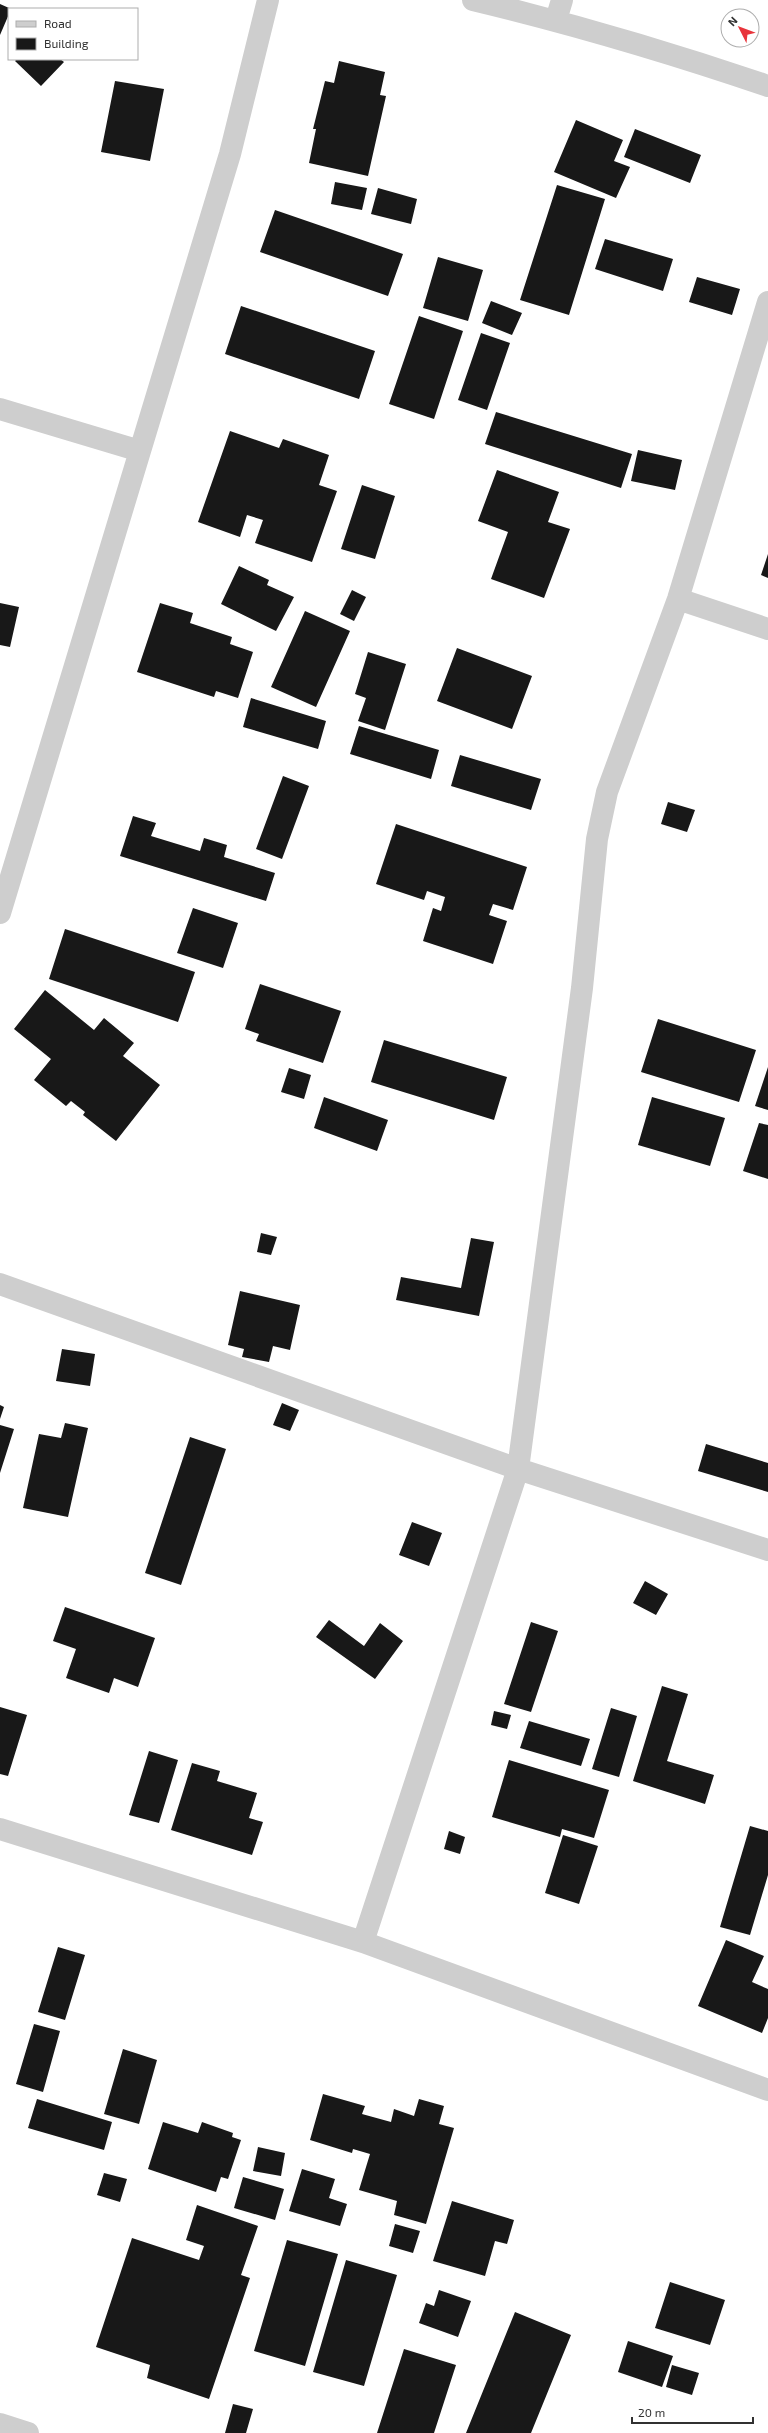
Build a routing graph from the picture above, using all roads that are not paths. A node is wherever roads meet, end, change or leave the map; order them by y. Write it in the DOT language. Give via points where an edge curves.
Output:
graph roads {
  1 [pos="268,0"];
  2 [pos="473,0"];
  3 [pos="559,10"];
  4 [pos="768,86"];
  5 [pos="768,302"];
  6 [pos="0,409"];
  7 [pos="140,451"];
  8 [pos="678,599"];
  9 [pos="768,629"];
  10 [pos="0,913"];
  11 [pos="0,1284"];
  12 [pos="518,1469"];
  13 [pos="768,1550"];
  14 [pos="0,1828"];
  15 [pos="364,1942"];
  16 [pos="768,2090"];
  17 [pos="0,2424"];
  18 [pos="28,2433"];
  1 -- 7 [label="street" via="230,154"];
  2 -- 3 [label="street"];
  3 -- 4 [label="street"];
  5 -- 8 [label="street"];
  6 -- 7 [label="street"];
  7 -- 10 [label="street"];
  8 -- 9 [label="street"];
  8 -- 12 [label="street" via="607,792 597,839 582,988"];
  11 -- 12 [label="street"];
  12 -- 13 [label="street"];
  12 -- 15 [label="street"];
  14 -- 15 [label="street"];
  15 -- 16 [label="street"];
  17 -- 18 [label="street"];
}
